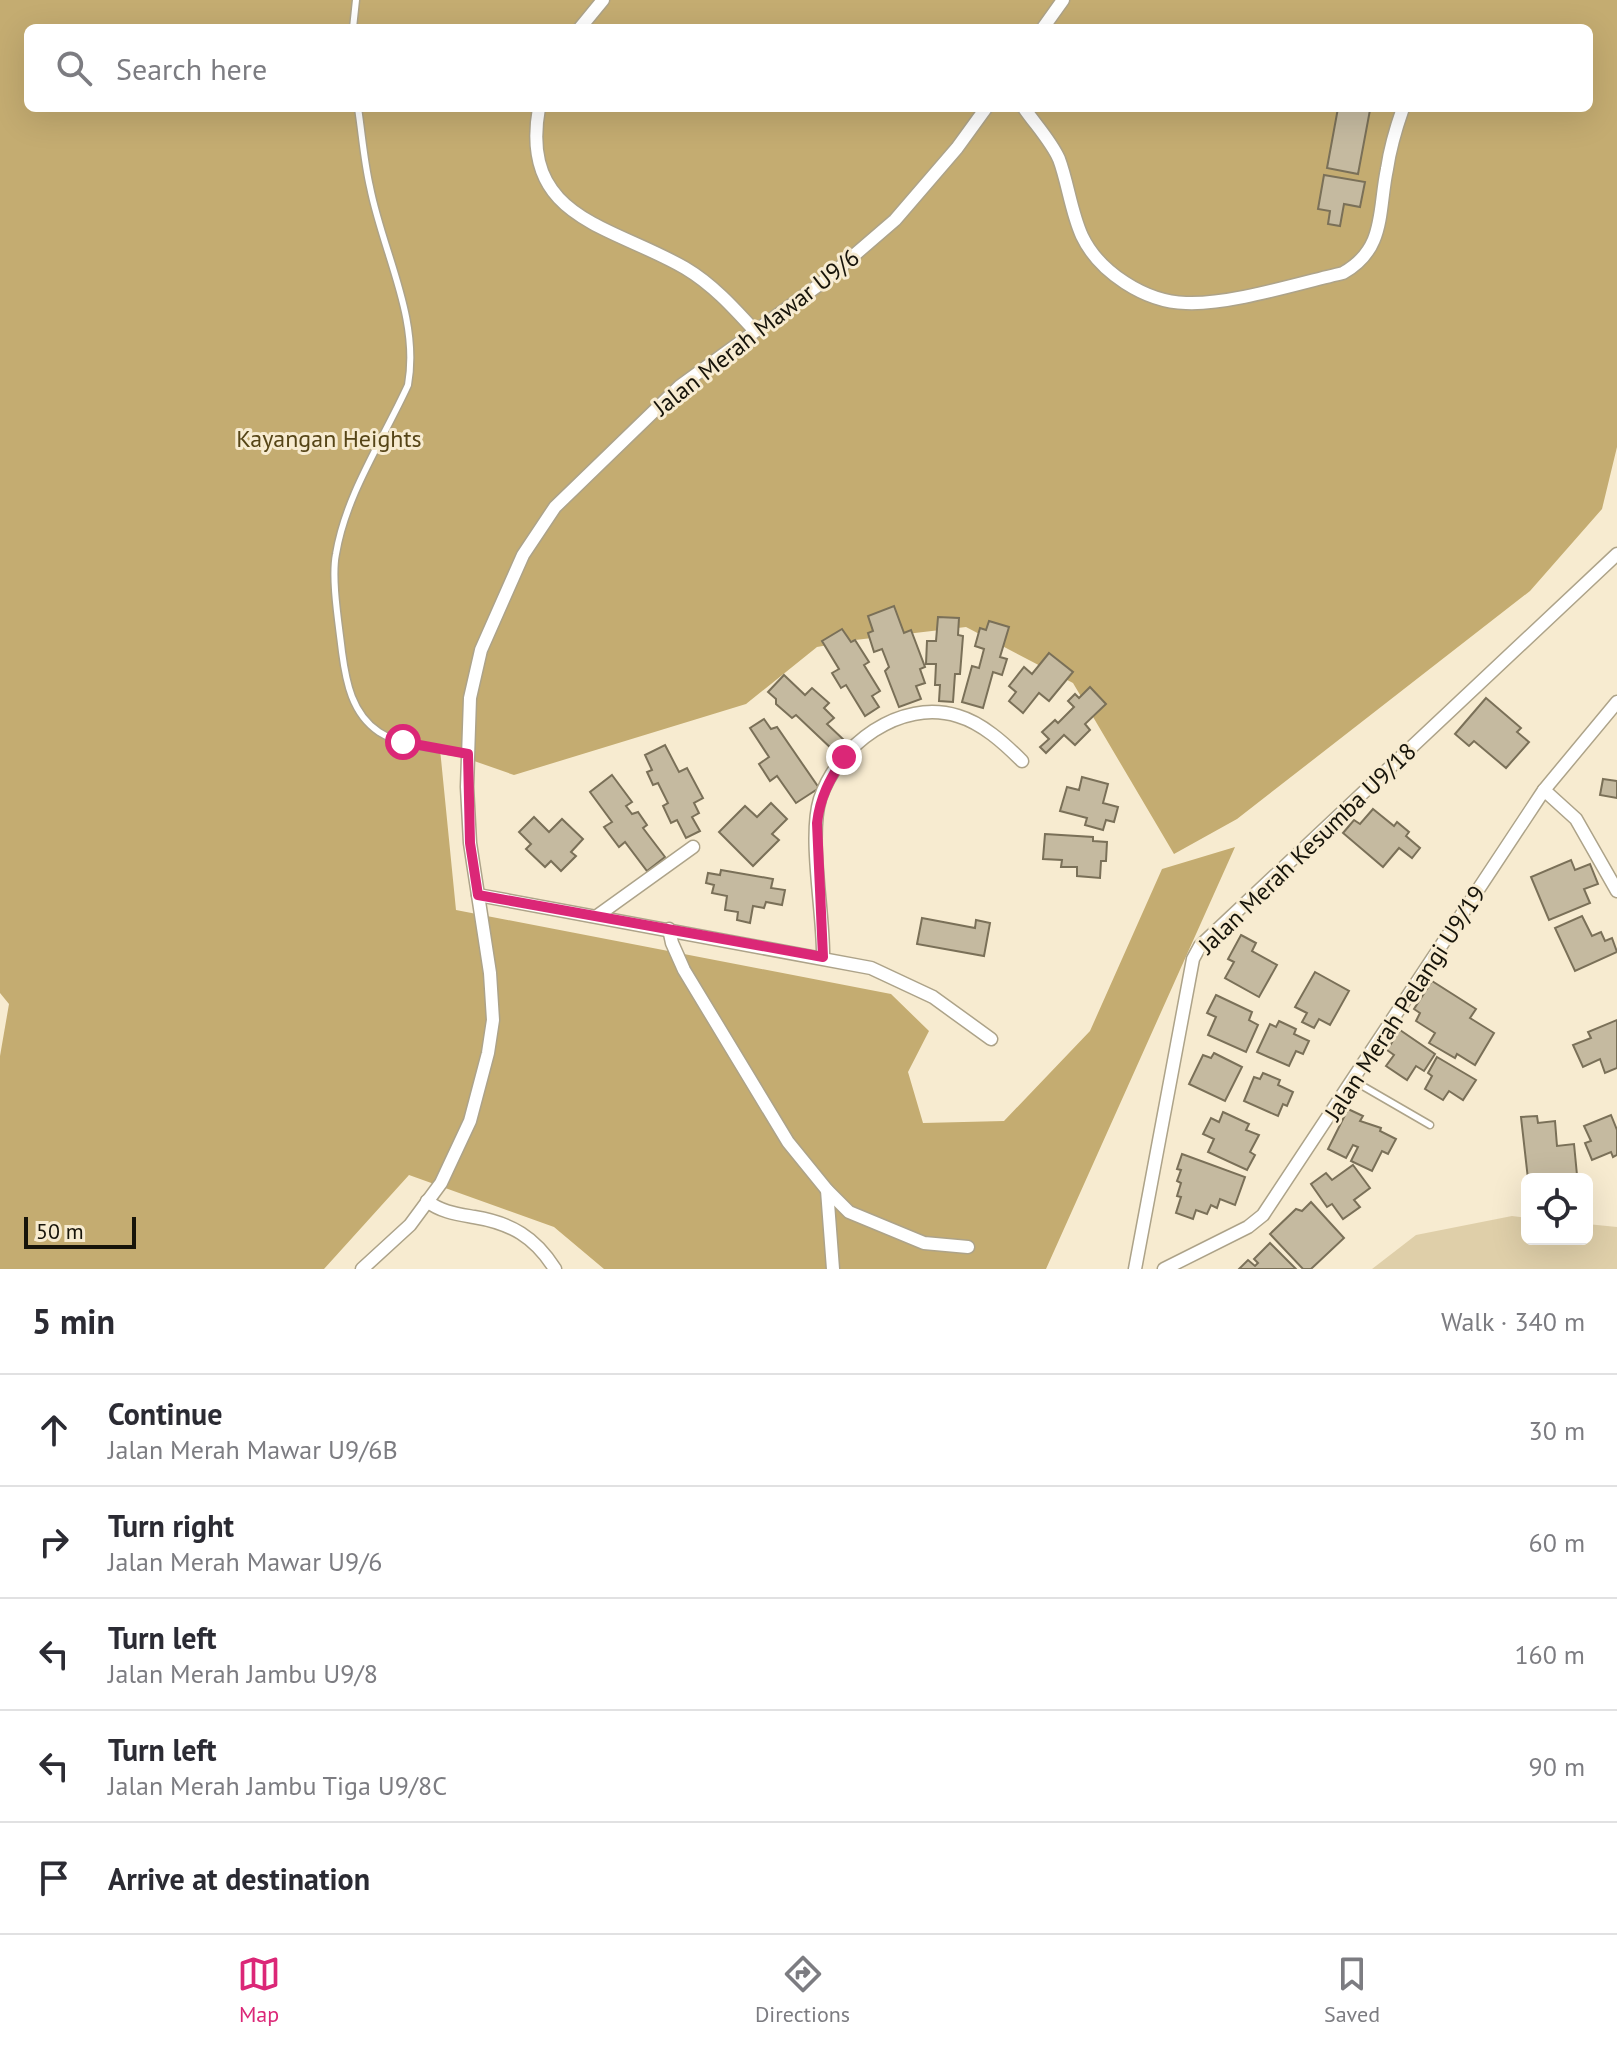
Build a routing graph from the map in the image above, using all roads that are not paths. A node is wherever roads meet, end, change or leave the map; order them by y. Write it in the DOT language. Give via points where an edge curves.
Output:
graph roads {
  1 [pos="356,0"];
  2 [pos="603,0"];
  3 [pos="1063,0"];
  4 [pos="353,24"];
  5 [pos="583,24"];
  6 [pos="1046,24"];
  7 [pos="359,112"];
  8 [pos="539,112"];
  9 [pos="983,112"];
  10 [pos="1027,112"];
  11 [pos="1402,112"];
  12 [pos="754,330"];
  13 [pos="1617,554"];
  14 [pos="1617,702"];
  15 [pos="468,754"];
  16 [pos="1022,761"];
  17 [pos="1544,790"];
  18 [pos="693,847"];
  19 [pos="1617,891"];
  20 [pos="478,895"];
  21 [pos="597,916"];
  22 [pos="669,929"];
  23 [pos="823,957"];
  24 [pos="991,1039"];
  25 [pos="1354,1081"];
  26 [pos="1430,1125"];
  27 [pos="827,1190"];
  28 [pos="427,1201"];
  29 [pos="968,1247"];
  30 [pos="362,1269"];
  31 [pos="555,1269"];
  32 [pos="833,1269"];
  33 [pos="1135,1269"];
  34 [pos="1164,1269"];
  1 -- 4 [label="lane"];
  2 -- 5 [label="street"];
  3 -- 6 [label="street"];
  7 -- 15 [label="lane" via="370,188 409,331 411,367 408,385 357,489 335,556 346,681 356,707 382,734"];
  8 -- 12 [label="street" via="538,160 558,200 686,268"];
  9 -- 12 [label="street, Jalan Merah Mawar U9/6" via="895,220 823,282"];
  10 -- 11 [label="street" via="1058,156 1082,235 1101,264 1129,285 1185,303 1230,298 1343,273 1358,265 1375,238"];
  12 -- 15 [label="street, Jalan Merah Mawar U9/6" via="680,386 555,507 523,555 481,650 470,698"];
  13 -- 33 [label="street, Jalan Merah Kesumba U9/18" via="1200,946 1193,959"];
  14 -- 17 [label="street, Jalan Merah Pelangi U9/19"];
  15 -- 20 [label="street, Jalan Merah Mawar U9/6" via="470,843"];
  16 -- 23 [label="street" via="989,732 938,711 906,715 866,736 844,757 820,801"];
  17 -- 19 [label="street" via="1576,819"];
  17 -- 25 [label="street, Jalan Merah Pelangi U9/19"];
  18 -- 21 [label="street"];
  20 -- 21 [label="street"];
  20 -- 28 [label="street, Jalan Merah Mawar U9/6" via="493,1020 488,1053 470,1121"];
  21 -- 22 [label="street"];
  22 -- 23 [label="street"];
  22 -- 27 [label="street" via="684,970 780,1128"];
  23 -- 24 [label="street" via="903,981"];
  25 -- 26 [label="lane"];
  25 -- 34 [label="street, Jalan Merah Pelangi U9/19" via="1263,1215"];
  27 -- 29 [label="street" via="849,1212 877,1225 924,1243"];
  27 -- 32 [label="street"];
  28 -- 30 [label="street, Jalan Merah Mawar U9/6" via="410,1225"];
  28 -- 31 [label="street" via="435,1208 519,1230"];
}
